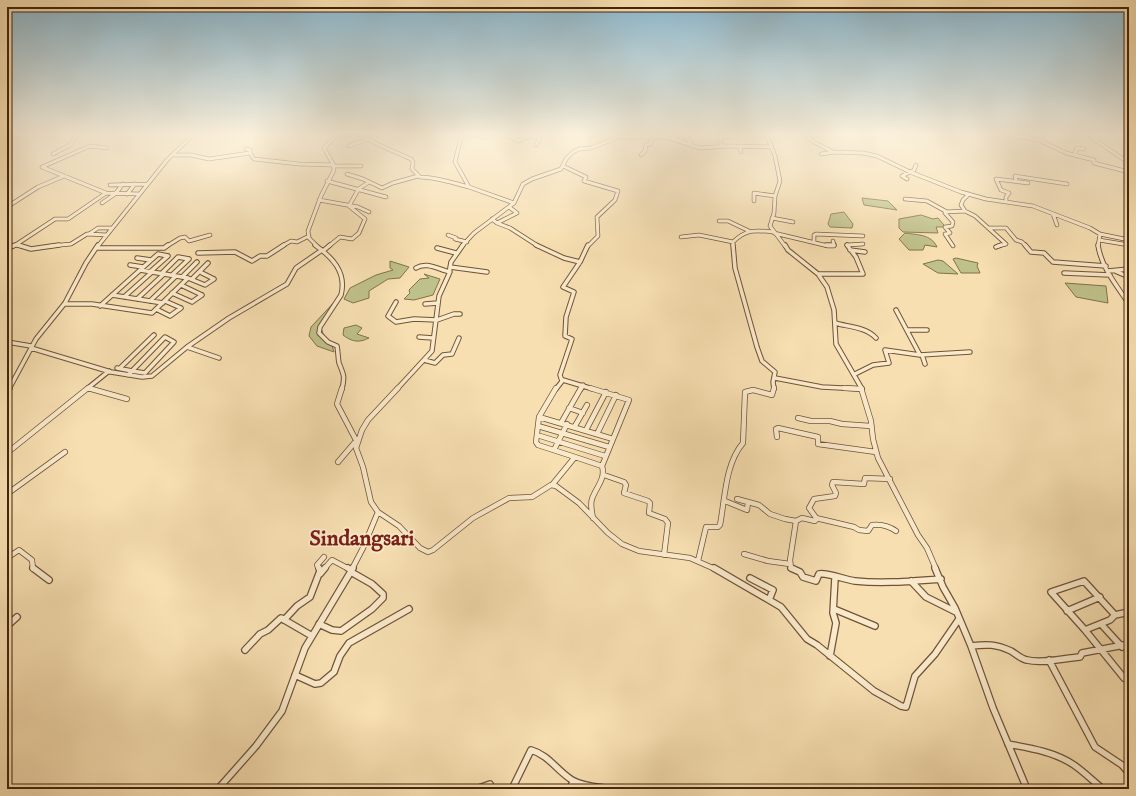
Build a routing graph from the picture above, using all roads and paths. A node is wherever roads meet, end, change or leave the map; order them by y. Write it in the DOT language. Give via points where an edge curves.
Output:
graph roads {
  1 [pos="51,170"];
  2 [pos="159,170"];
  3 [pos="333,170"];
  4 [pos="413,170"];
  5 [pos="460,170"];
  6 [pos="561,170"];
  7 [pos="572,170"];
  8 [pos="779,170"];
  9 [pos="906,170"];
  10 [pos="914,170"];
  11 [pos="910,172"];
  12 [pos="347,174"];
  13 [pos="64,176"];
  14 [pos="418,176"];
  15 [pos="1013,176"];
  16 [pos="907,179"];
  17 [pos="1014,180"];
  18 [pos="327,181"];
  19 [pos="369,182"];
  20 [pos="1028,183"];
  21 [pos="123,184"];
  22 [pos="135,184"];
  23 [pos="148,184"];
  24 [pos="1067,184"];
  25 [pos="110,185"];
  26 [pos="469,187"];
  27 [pos="384,188"];
  28 [pos="358,190"];
  29 [pos="106,193"];
  30 [pos="115,194"];
  31 [pos="126,194"];
  32 [pos="139,194"];
  33 [pos="375,194"];
  34 [pos="969,194"];
  35 [pos="775,196"];
  36 [pos="386,197"];
  37 [pos="905,199"];
  38 [pos="319,200"];
  39 [pos="754,201"];
  40 [pos="1006,201"];
  41 [pos="102,203"];
  42 [pos="514,203"];
  43 [pos="349,206"];
  44 [pos="7,207"];
  45 [pos="509,208"];
  46 [pos="965,211"];
  47 [pos="369,212"];
  48 [pos="604,212"];
  49 [pos="947,212"];
  50 [pos="600,213"];
  51 [pos="1053,214"];
  52 [pos="772,218"];
  53 [pos="492,219"];
  54 [pos="719,221"];
  55 [pos="793,222"];
  56 [pos="497,223"];
  57 [pos="1057,225"];
  58 [pos="112,228"];
  59 [pos="989,228"];
  60 [pos="750,231"];
  61 [pos="773,232"];
  62 [pos="89,234"];
  63 [pos="1100,234"];
  64 [pos="107,235"];
  65 [pos="210,235"];
  66 [pos="448,235"];
  67 [pos="309,236"];
  68 [pos="863,236"];
  69 [pos="681,237"];
  70 [pos="1099,240"];
  71 [pos="1129,240"];
  72 [pos="833,241"];
  73 [pos="466,242"];
  74 [pos="733,242"];
  75 [pos="814,242"];
  76 [pos="863,244"];
  77 [pos="1129,245"];
  78 [pos="14,246"];
  79 [pos="953,246"];
  80 [pos="996,247"];
  81 [pos="96,248"];
  82 [pos="437,248"];
  83 [pos="7,249"];
  84 [pos="323,250"];
  85 [pos="850,250"];
  86 [pos="456,252"];
  87 [pos="865,252"];
  88 [pos="198,253"];
  89 [pos="137,258"];
  90 [pos="151,260"];
  91 [pos="197,262"];
  92 [pos="580,262"];
  93 [pos="208,263"];
  94 [pos="130,265"];
  95 [pos="1106,266"];
  96 [pos="143,267"];
  97 [pos="416,268"];
  98 [pos="450,269"];
  99 [pos="1129,269"];
  100 [pos="140,270"];
  101 [pos="1114,271"];
  102 [pos="151,272"];
  103 [pos="487,272"];
  104 [pos="202,273"];
  105 [pos="1064,273"];
  106 [pos="1109,273"];
  107 [pos="162,274"];
  108 [pos="818,274"];
  109 [pos="172,275"];
  110 [pos="176,276"];
  111 [pos="182,277"];
  112 [pos="1129,277"];
  113 [pos="190,278"];
  114 [pos="181,285"];
  115 [pos="172,294"];
  116 [pos="112,295"];
  117 [pos="124,297"];
  118 [pos="137,299"];
  119 [pos="150,301"];
  120 [pos="164,302"];
  121 [pos="396,302"];
  122 [pos="65,303"];
  123 [pos="438,303"];
  124 [pos="1129,303"];
  125 [pos="424,304"];
  126 [pos="100,306"];
  127 [pos="156,309"];
  128 [pos="896,310"];
  129 [pos="460,314"];
  130 [pos="436,320"];
  131 [pos="835,323"];
  132 [pos="906,330"];
  133 [pos="928,330"];
  134 [pos="154,335"];
  135 [pos="419,337"];
  136 [pos="433,338"];
  137 [pos="459,338"];
  138 [pos="876,338"];
  139 [pos="7,342"];
  140 [pos="31,347"];
  141 [pos="186,347"];
  142 [pos="970,352"];
  143 [pos="921,355"];
  144 [pos="219,358"];
  145 [pos="424,360"];
  146 [pos="925,364"];
  147 [pos="109,371"];
  148 [pos="132,371"];
  149 [pos="855,374"];
  150 [pos="128,375"];
  151 [pos="775,378"];
  152 [pos="562,381"];
  153 [pos="583,385"];
  154 [pos="88,388"];
  155 [pos="862,389"];
  156 [pos="7,392"];
  157 [pos="606,392"];
  158 [pos="616,395"];
  159 [pos="127,399"];
  160 [pos="587,405"];
  161 [pos="570,408"];
  162 [pos="583,413"];
  163 [pos="539,417"];
  164 [pos="798,418"];
  165 [pos="561,423"];
  166 [pos="567,424"];
  167 [pos="538,426"];
  168 [pos="575,426"];
  169 [pos="871,426"];
  170 [pos="586,430"];
  171 [pos="564,433"];
  172 [pos="597,434"];
  173 [pos="537,435"];
  174 [pos="777,437"];
  175 [pos="613,439"];
  176 [pos="357,442"];
  177 [pos="557,442"];
  178 [pos="609,448"];
  179 [pos="554,450"];
  180 [pos="66,452"];
  181 [pos="876,452"];
  182 [pos="7,454"];
  183 [pos="606,456"];
  184 [pos="575,457"];
  185 [pos="338,462"];
  186 [pos="602,466"];
  187 [pos="604,475"];
  188 [pos="890,479"];
  189 [pos="552,485"];
  190 [pos="7,494"];
  191 [pos="737,499"];
  192 [pos="725,501"];
  193 [pos="748,502"];
  194 [pos="378,512"];
  195 [pos="593,518"];
  196 [pos="816,518"];
  197 [pos="796,521"];
  198 [pos="896,531"];
  199 [pos="744,554"];
  200 [pos="664,555"];
  201 [pos="324,557"];
  202 [pos="7,558"];
  203 [pos="698,561"];
  204 [pos="790,564"];
  205 [pos="351,571"];
  206 [pos="318,577"];
  207 [pos="750,578"];
  208 [pos="835,578"];
  209 [pos="941,579"];
  210 [pos="49,580"];
  211 [pos="911,581"];
  212 [pos="1100,597"];
  213 [pos="770,600"];
  214 [pos="409,609"];
  215 [pos="834,609"];
  216 [pos="1067,611"];
  217 [pos="956,612"];
  218 [pos="1129,612"];
  219 [pos="1115,615"];
  220 [pos="17,618"];
  221 [pos="959,619"];
  222 [pos="284,620"];
  223 [pos="319,624"];
  224 [pos="1101,624"];
  225 [pos="7,626"];
  226 [pos="876,626"];
  227 [pos="1085,630"];
  228 [pos="312,636"];
  229 [pos="1129,644"];
  230 [pos="971,646"];
  231 [pos="1122,646"];
  232 [pos="245,650"];
  233 [pos="1100,651"];
  234 [pos="830,656"];
  235 [pos="1049,660"];
  236 [pos="295,675"];
  237 [pos="1124,678"];
  238 [pos="1008,744"];
  239 [pos="1129,773"];
  240 [pos="574,781"];
  241 [pos="490,784"];
  242 [pos="218,789"];
  243 [pos="476,789"];
  244 [pos="512,789"];
  245 [pos="569,789"];
  246 [pos="613,789"];
  247 [pos="620,789"];
  248 [pos="1027,789"];
  249 [pos="1103,789"];
  1 -- 13 [label="street"];
  2 -- 23 [label="street"];
  3 -- 18 [label="street"];
  4 -- 14 [label="street"];
  5 -- 26 [label="street"];
  6 -- 42 [label="street" via="524,184"];
  7 -- 50 [label="street" via="586,177 584,181 618,191 613,203"];
  8 -- 35 [label="street" via="780,181"];
  9 -- 11 [label="street"];
  10 -- 11 [label="street"];
  11 -- 16 [label="street" via="902,176"];
  11 -- 34 [label="street"];
  12 -- 19 [label="street"];
  13 -- 29 [label="street"];
  13 -- 44 [label="street"];
  14 -- 26 [label="street" via="433,177"];
  14 -- 27 [label="street" via="392,183"];
  15 -- 17 [label="street" via="1011,177"];
  17 -- 20 [label="street"];
  17 -- 24 [label="street" via="1015,176"];
  17 -- 40 [label="street" via="996,179 1001,190 1009,194"];
  18 -- 28 [label="street"];
  18 -- 38 [label="street"];
  19 -- 27 [label="street"];
  19 -- 28 [label="street"];
  21 -- 22 [label="street"];
  21 -- 25 [label="street"];
  21 -- 30 [label="street"];
  22 -- 23 [label="street"];
  22 -- 31 [label="street"];
  23 -- 32 [label="street"];
  26 -- 42 [label="street"];
  27 -- 33 [label="street"];
  28 -- 33 [label="street"];
  28 -- 43 [label="street"];
  29 -- 30 [label="street"];
  29 -- 78 [label="street" via="68,219 55,219"];
  30 -- 31 [label="street"];
  30 -- 41 [label="street"];
  31 -- 32 [label="street"];
  32 -- 58 [label="street"];
  33 -- 36 [label="street"];
  34 -- 40 [label="street"];
  34 -- 46 [label="street" via="961,204"];
  35 -- 39 [label="street" via="754,193"];
  35 -- 52 [label="street"];
  37 -- 49 [label="street" via="927,201"];
  38 -- 43 [label="street"];
  38 -- 67 [label="street" via="308,227"];
  40 -- 51 [label="street" via="1033,206"];
  42 -- 45 [label="street"];
  43 -- 47 [label="street"];
  43 -- 84 [label="street" via="365,219 359,233 352,239 340,238"];
  45 -- 53 [label="street"];
  45 -- 56 [label="street" via="517,213"];
  46 -- 49 [label="street"];
  46 -- 59 [label="street"];
  48 -- 50 [label="street"];
  49 -- 79 [label="street" via="954,224 945,227 950,234 945,234"];
  50 -- 92 [label="street" via="597,217 598,236 589,244"];
  51 -- 57 [label="street"];
  51 -- 63 [label="street"];
  52 -- 55 [label="street"];
  52 -- 61 [label="street" via="770,225"];
  53 -- 56 [label="street"];
  53 -- 73 [label="street"];
  54 -- 60 [label="street" via="728,221"];
  56 -- 92 [label="street" via="548,251"];
  58 -- 62 [label="street" via="98,228"];
  58 -- 64 [label="street"];
  59 -- 80 [label="street" via="1006,244"];
  59 -- 95 [label="street" via="1007,228 1016,240 1022,242 1030,251 1044,253 1053,262"];
  60 -- 61 [label="street"];
  60 -- 74 [label="street"];
  61 -- 75 [label="street"];
  61 -- 108 [label="street" via="791,253"];
  62 -- 64 [label="street"];
  62 -- 78 [label="street" via="71,244 31,248"];
  63 -- 70 [label="street"];
  63 -- 71 [label="street"];
  64 -- 81 [label="street"];
  65 -- 81 [label="street" via="189,241 183,237 164,248"];
  66 -- 73 [label="street"];
  67 -- 84 [label="street" via="316,246"];
  67 -- 88 [label="street" via="297,242 291,241 271,254 252,261 235,252"];
  68 -- 75 [label="street" via="816,234"];
  69 -- 74 [label="street" via="700,235"];
  70 -- 77 [label="street"];
  70 -- 95 [label="street" via="1100,256"];
  72 -- 75 [label="street" via="834,246"];
  73 -- 86 [label="street"];
  74 -- 151 [label="street" via="735,268 757,347 762,361 775,372"];
  76 -- 85 [label="street" via="848,244"];
  78 -- 83 [label="street"];
  81 -- 122 [label="street"];
  82 -- 86 [label="street"];
  84 -- 141 [label="street" via="296,268 287,284"];
  84 -- 176 [label="street" via="334,260 343,290 320,327 320,333 328,342 337,346 339,362 344,372 337,404"];
  85 -- 87 [label="street"];
  85 -- 108 [label="street" via="863,274"];
  86 -- 98 [label="street"];
  89 -- 90 [label="street"];
  90 -- 96 [label="street"];
  90 -- 102 [label="street" via="158,254 168,256"];
  91 -- 111 [label="street"];
  92 -- 152 [label="street" via="564,287 574,292 566,317 565,336 572,339 560,375"];
  93 -- 113 [label="street"];
  94 -- 96 [label="street"];
  95 -- 106 [label="street"];
  96 -- 100 [label="street"];
  97 -- 98 [label="street" via="424,264"];
  98 -- 103 [label="street"];
  98 -- 123 [label="street"];
  99 -- 101 [label="street"];
  100 -- 102 [label="street"];
  100 -- 116 [label="street"];
  101 -- 106 [label="street"];
  101 -- 112 [label="street"];
  102 -- 107 [label="street"];
  102 -- 117 [label="street"];
  104 -- 113 [label="street" via="214,279 205,285"];
  105 -- 106 [label="street"];
  106 -- 124 [label="street"];
  107 -- 109 [label="street"];
  107 -- 109 [label="street" via="178,257 189,259"];
  107 -- 118 [label="street"];
  108 -- 131 [label="street" via="832,300"];
  109 -- 110 [label="street"];
  110 -- 111 [label="street"];
  110 -- 119 [label="street"];
  111 -- 113 [label="street"];
  113 -- 114 [label="street"];
  114 -- 115 [label="street"];
  114 -- 115 [label="street" via="202,295 192,302"];
  115 -- 120 [label="street"];
  116 -- 117 [label="street"];
  116 -- 126 [label="street"];
  117 -- 118 [label="street"];
  118 -- 119 [label="street"];
  119 -- 120 [label="street"];
  120 -- 127 [label="street"];
  120 -- 127 [label="street" via="181,308 170,316"];
  121 -- 130 [label="street" via="388,316 393,321"];
  122 -- 126 [label="street"];
  122 -- 140 [label="street"];
  123 -- 125 [label="street"];
  123 -- 130 [label="street"];
  126 -- 127 [label="street" via="152,313"];
  128 -- 132 [label="street"];
  129 -- 130 [label="street" via="452,313 442,320"];
  130 -- 136 [label="street"];
  131 -- 138 [label="street" via="870,332"];
  131 -- 149 [label="street" via="838,348"];
  132 -- 133 [label="street"];
  132 -- 143 [label="street"];
  134 -- 148 [label="street" via="119,368"];
  135 -- 136 [label="street"];
  136 -- 145 [label="street" via="432,351"];
  137 -- 145 [label="street" via="452,354 443,355 436,364"];
  139 -- 140 [label="street"];
  140 -- 147 [label="street"];
  140 -- 156 [label="street"];
  141 -- 144 [label="street"];
  141 -- 150 [label="street" via="152,376 145,378"];
  142 -- 143 [label="street"];
  143 -- 146 [label="street"];
  143 -- 149 [label="street" via="885,350 889,363 873,365"];
  145 -- 176 [label="street" via="368,420"];
  147 -- 150 [label="street"];
  147 -- 154 [label="street"];
  148 -- 148 [label="street" via="145,373 174,342 164,337"];
  148 -- 150 [label="street"];
  149 -- 155 [label="street"];
  151 -- 155 [label="street" via="822,387"];
  151 -- 192 [label="street" via="772,395 753,390 745,392 743,443 734,457"];
  152 -- 153 [label="street"];
  152 -- 163 [label="street"];
  153 -- 157 [label="street"];
  153 -- 161 [label="street"];
  154 -- 159 [label="street"];
  154 -- 182 [label="street"];
  155 -- 169 [label="street"];
  157 -- 158 [label="street"];
  157 -- 170 [label="street"];
  158 -- 172 [label="street"];
  158 -- 175 [label="street" via="629,401"];
  160 -- 162 [label="street"];
  161 -- 162 [label="street"];
  161 -- 165 [label="street"];
  162 -- 168 [label="street"];
  163 -- 165 [label="street"];
  163 -- 167 [label="street"];
  164 -- 169 [label="street"];
  165 -- 166 [label="street"];
  166 -- 168 [label="street"];
  166 -- 171 [label="street"];
  167 -- 171 [label="street"];
  167 -- 173 [label="street"];
  168 -- 170 [label="street"];
  169 -- 181 [label="street"];
  170 -- 172 [label="street"];
  171 -- 177 [label="street"];
  171 -- 178 [label="street"];
  172 -- 175 [label="street"];
  173 -- 177 [label="street"];
  173 -- 179 [label="street" via="537,444"];
  174 -- 181 [label="street" via="778,428 818,437 818,444"];
  175 -- 178 [label="street"];
  176 -- 185 [label="street"];
  176 -- 194 [label="street" via="356,453 363,467 371,502"];
  177 -- 179 [label="street"];
  177 -- 183 [label="street"];
  178 -- 183 [label="street"];
  179 -- 184 [label="street"];
  180 -- 190 [label="street"];
  181 -- 188 [label="street"];
  183 -- 186 [label="street"];
  184 -- 186 [label="street"];
  184 -- 189 [label="street"];
  186 -- 187 [label="street"];
  187 -- 195 [label="street" via="592,497"];
  187 -- 200 [label="street" via="624,482 624,493 648,501 649,513 666,519 668,523"];
  188 -- 196 [label="street" via="865,478 864,484 833,482 835,496 814,499 809,508"];
  188 -- 209 [label="street"];
  189 -- 194 [label="street" via="532,496 509,498 473,518 428,552 420,548 399,526"];
  189 -- 195 [label="street" via="580,504"];
  191 -- 193 [label="street"];
  192 -- 193 [label="street" via="747,510"];
  192 -- 203 [label="street" via="720,526 706,527"];
  193 -- 197 [label="street" via="759,505 770,514"];
  194 -- 205 [label="street" via="372,530"];
  195 -- 200 [label="street" via="606,533 626,547"];
  196 -- 197 [label="street" via="815,521 802,518"];
  196 -- 198 [label="street" via="854,526 861,530 868,530 875,524 886,525"];
  197 -- 204 [label="street"];
  199 -- 204 [label="street"];
  200 -- 203 [label="street"];
  201 -- 206 [label="street" via="317,566 320,570"];
  202 -- 210 [label="street" via="19,550 32,560 33,569"];
  203 -- 213 [label="street"];
  204 -- 208 [label="street" via="791,570 800,572 803,578 816,581 820,573"];
  205 -- 206 [label="street" via="331,560"];
  205 -- 223 [label="street"];
  205 -- 223 [label="street" via="372,584 384,595 383,598 341,631"];
  206 -- 222 [label="street" via="310,597"];
  207 -- 213 [label="street" via="773,590"];
  208 -- 211 [label="street" via="894,583"];
  208 -- 215 [label="street"];
  209 -- 211 [label="street"];
  209 -- 217 [label="street"];
  211 -- 217 [label="street" via="926,597"];
  212 -- 216 [label="street"];
  212 -- 216 [label="street" via="1082,581 1050,592"];
  212 -- 219 [label="street"];
  213 -- 234 [label="street" via="781,607 807,639"];
  214 -- 236 [label="street" via="349,643 340,656 334,672 320,683 315,684"];
  215 -- 226 [label="street"];
  215 -- 234 [label="street" via="836,623"];
  216 -- 227 [label="street"];
  217 -- 221 [label="street"];
  218 -- 219 [label="street"];
  219 -- 224 [label="street"];
  220 -- 225 [label="street"];
  221 -- 230 [label="street"];
  221 -- 234 [label="street" via="935,654 915,676 906,707 896,705 874,691"];
  222 -- 228 [label="street"];
  222 -- 232 [label="street" via="280,619 261,633"];
  223 -- 228 [label="street"];
  224 -- 227 [label="street"];
  224 -- 231 [label="street"];
  227 -- 233 [label="street"];
  228 -- 236 [label="street" via="299,659"];
  229 -- 231 [label="street"];
  230 -- 235 [label="street" via="990,644 1005,648 1030,661"];
  230 -- 238 [label="street"];
  231 -- 233 [label="street"];
  233 -- 235 [label="street" via="1082,653 1080,657"];
  233 -- 237 [label="street"];
  235 -- 239 [label="street" via="1096,747 1104,756"];
  236 -- 242 [label="street" via="280,714"];
  238 -- 248 [label="street"];
  238 -- 249 [label="street" via="1032,748 1064,760"];
  240 -- 244 [label="street" via="542,754 532,750"];
  240 -- 245 [label="street"];
  240 -- 246 [label="street"];
  241 -- 243 [label="street"];
  246 -- 247 [label="street"];
}
